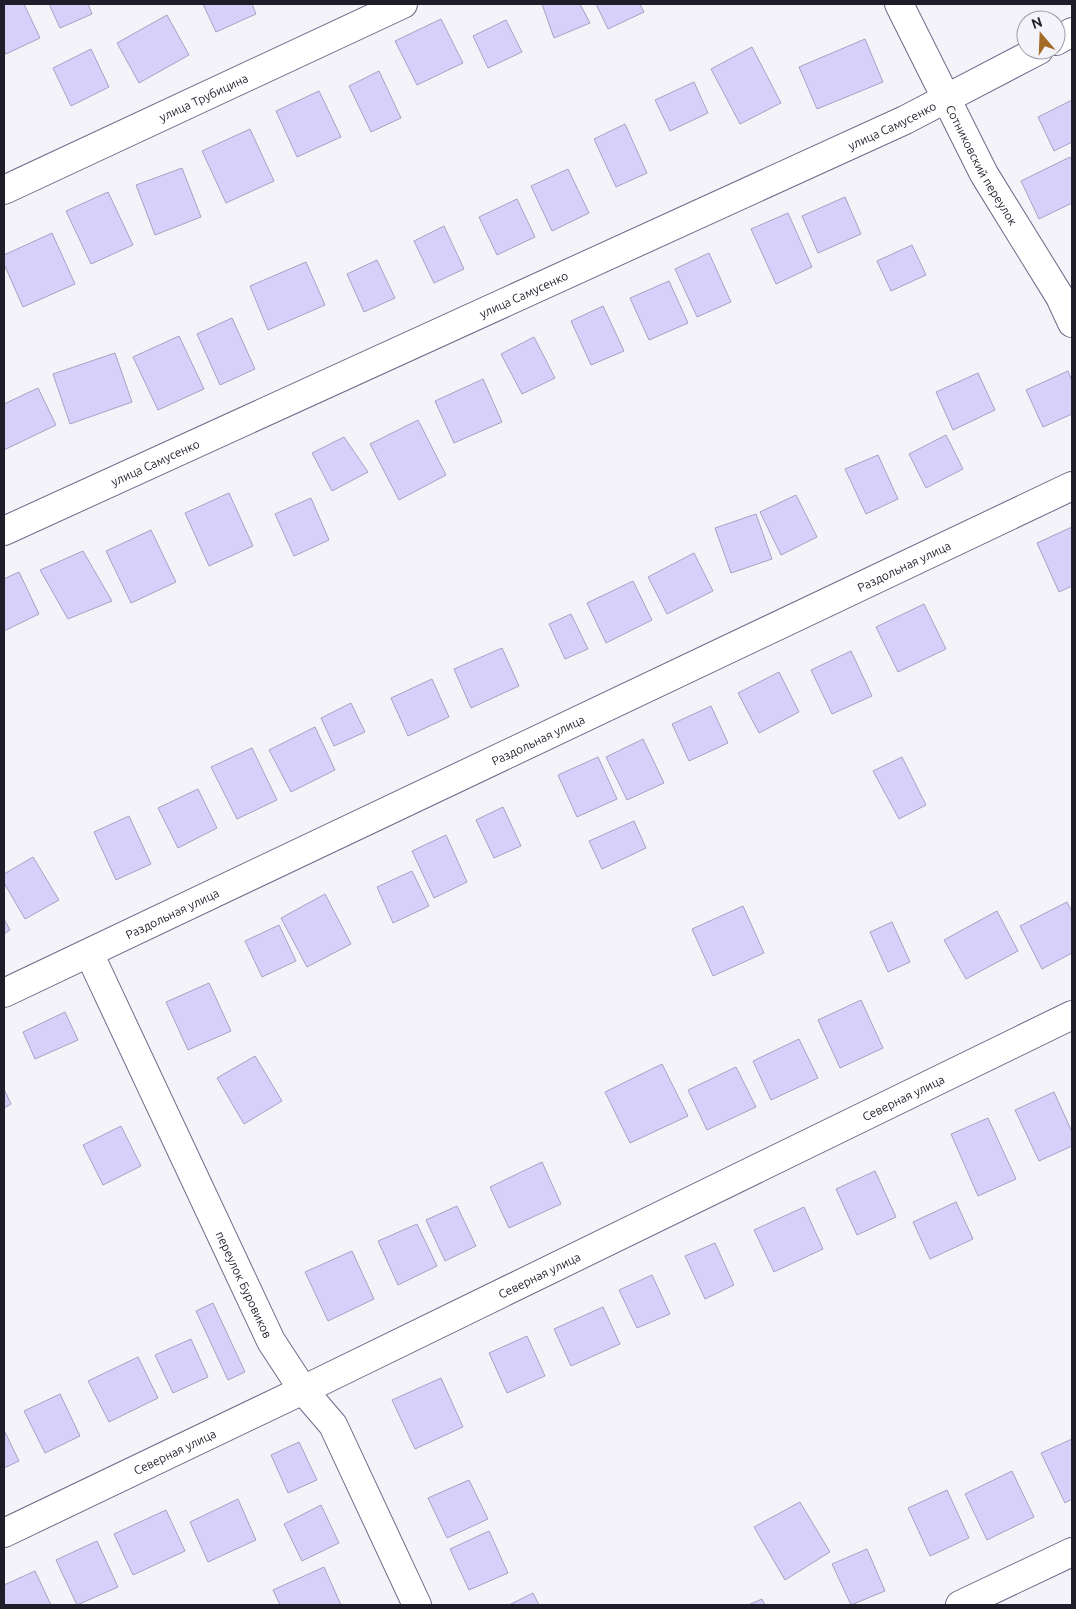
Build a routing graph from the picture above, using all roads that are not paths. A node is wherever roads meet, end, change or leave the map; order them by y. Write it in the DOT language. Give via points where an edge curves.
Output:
graph roads {
  1 [pos="403,4"];
  2 [pos="898,4"];
  3 [pos="1019,60"];
  4 [pos="947,97"];
  5 [pos="4,190"];
  6 [pos="1072,323"];
  7 [pos="1072,486"];
  8 [pos="4,532"];
  9 [pos="89,953"];
  10 [pos="4,993"];
  11 [pos="1072,1015"];
  12 [pos="303,1390"];
  13 [pos="4,1533"];
  14 [pos="1072,1552"];
  15 [pos="417,1605"];
  16 [pos="960,1605"];
  1 -- 5 [label="street, улица Трубицина"];
  2 -- 4 [label="street, Сотниковский переулок"];
  3 -- 4 [label="street, улица Самусенко"];
  4 -- 6 [label="street, Сотниковский переулок" via="984,174 1060,297"];
  4 -- 8 [label="street, улица Самусенко" via="905,120"];
  7 -- 9 [label="street, Раздольная улица"];
  9 -- 10 [label="street, Раздольная улица"];
  9 -- 12 [label="street, переулок Буровиков" via="271,1341"];
  11 -- 12 [label="street, Северная улица"];
  12 -- 13 [label="street, Северная улица"];
  12 -- 15 [label="street, переулок Буровиков" via="333,1424"];
  14 -- 16 [label="street"];
}
